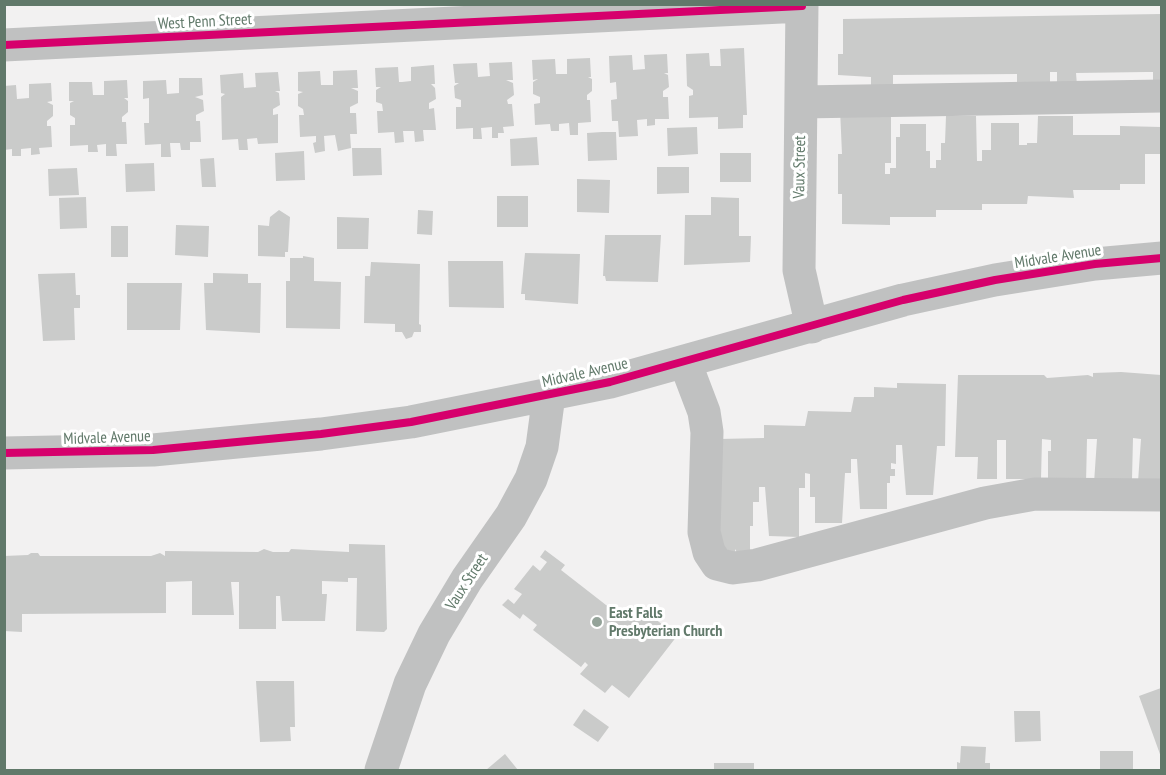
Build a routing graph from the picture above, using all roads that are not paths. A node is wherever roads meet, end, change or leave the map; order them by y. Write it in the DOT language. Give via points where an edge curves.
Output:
graph roads {
  1 [pos="802,5"];
  2 [pos="4,45"];
  3 [pos="1161,96"];
  4 [pos="801,102"];
  5 [pos="1161,258"];
  6 [pos="812,327"];
  7 [pos="685,362"];
  8 [pos="549,395"];
  9 [pos="4,453"];
  10 [pos="1161,495"];
  11 [pos="381,771"];
  1 -- 2 [label="street, West Penn Street"];
  1 -- 4 [label="street, Vaux Street"];
  3 -- 4 [label="street"];
  4 -- 6 [label="street, Vaux Street" via="799,270"];
  5 -- 6 [label="street, Midvale Avenue" via="995,280 903,300"];
  6 -- 7 [label="street, Midvale Avenue"];
  7 -- 8 [label="street, Midvale Avenue"];
  7 -- 10 [label="street" via="704,412 704,532 717,564 733,568 757,565 985,502 1025,496"];
  8 -- 9 [label="street, Midvale Avenue" via="411,422 321,434 153,450"];
  8 -- 11 [label="street, Vaux Street" via="542,447 531,479 512,516 434,634 410,684"];
}
